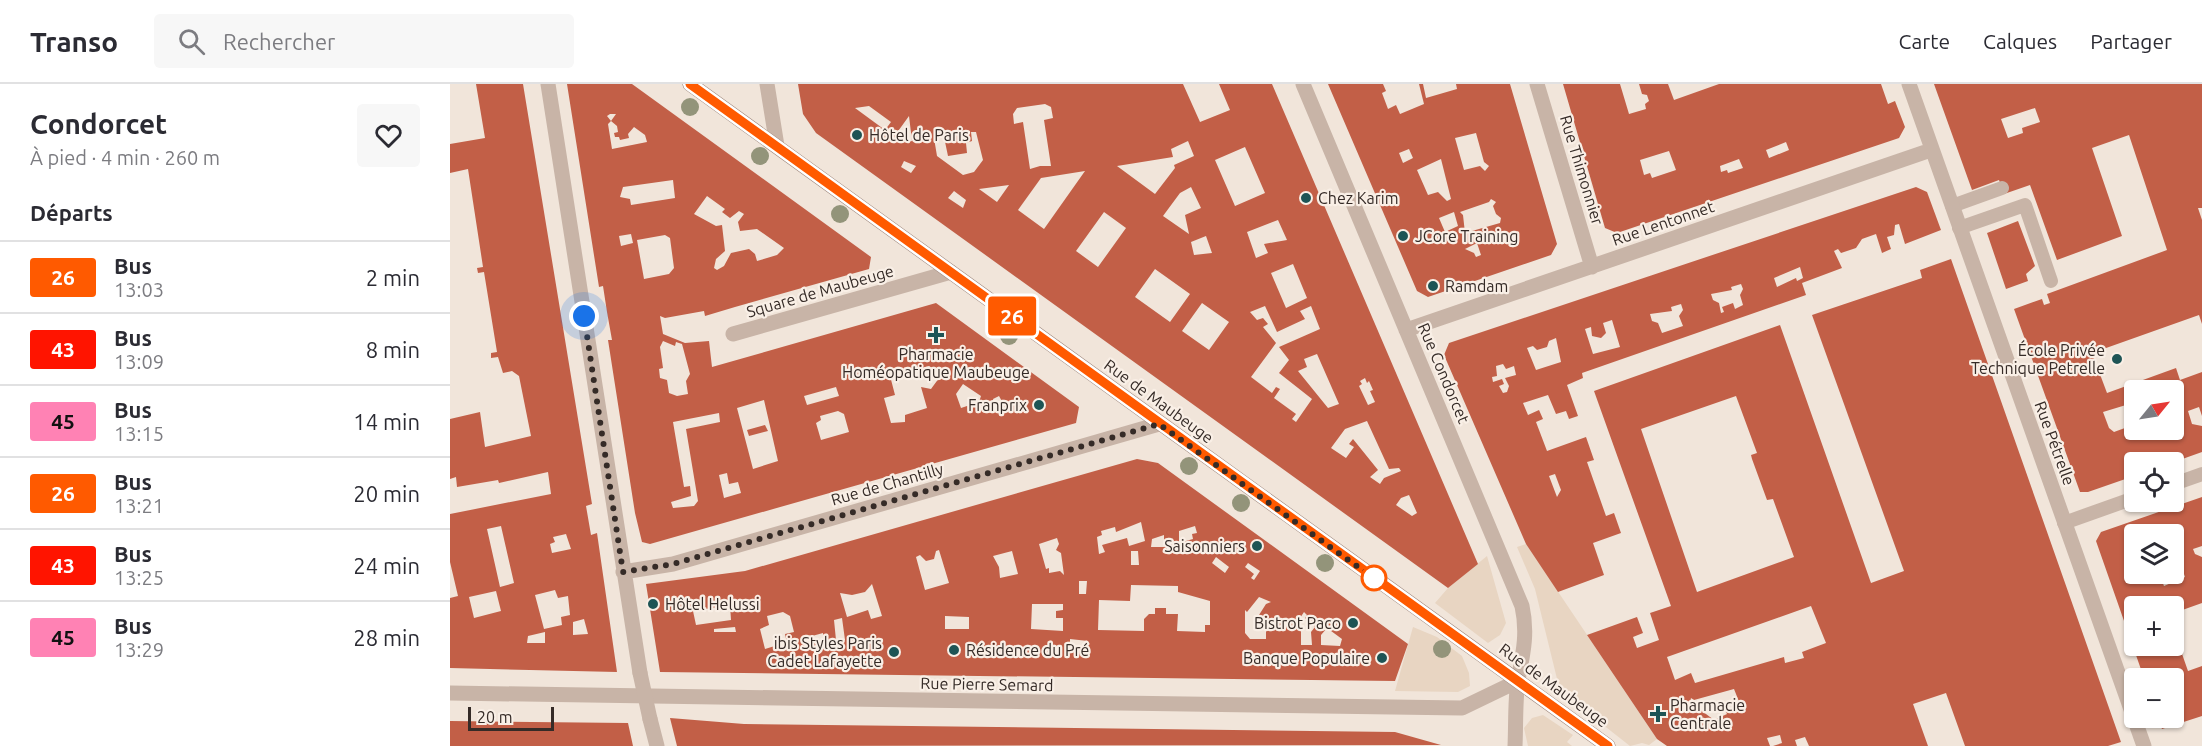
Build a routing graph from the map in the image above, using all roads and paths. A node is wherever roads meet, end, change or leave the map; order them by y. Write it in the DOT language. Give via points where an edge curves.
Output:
graph roads {
  1 [pos="548,84"];
  2 [pos="690,84"];
  3 [pos="767,84"];
  4 [pos="1303,84"];
  5 [pos="1537,84"];
  6 [pos="1909,84"];
  7 [pos="777,146"];
  8 [pos="1931,150"];
  9 [pos="2002,188"];
  10 [pos="1952,206"];
  11 [pos="1959,228"];
  12 [pos="1592,267"];
  13 [pos="951,272"];
  14 [pos="2051,281"];
  15 [pos="1406,330"];
  16 [pos="733,334"];
  17 [pos="1159,424"];
  18 [pos="2202,474"];
  19 [pos="2184,480"];
  20 [pos="2124,502"];
  21 [pos="2064,523"];
  22 [pos="623,572"];
  23 [pos="1518,681"];
  24 [pos="450,693"];
  25 [pos="657,746"];
  26 [pos="1515,746"];
  27 [pos="1608,746"];
  28 [pos="2144,746"];
  1 -- 22 [label="street"];
  2 -- 7 [label="main road, Rue de Maubeuge"];
  3 -- 7 [label="street"];
  4 -- 15 [label="street, Rue Condorcet"];
  5 -- 12 [label="street, Rue Thimonnier"];
  6 -- 8 [label="street, Rue Pétrelle"];
  7 -- 13 [label="main road, Rue de Maubeuge"];
  8 -- 10 [label="street, Rue Pétrelle"];
  8 -- 12 [label="street, Rue Lentonnet"];
  9 -- 10 [label="lane"];
  10 -- 11 [label="street, Rue Pétrelle"];
  11 -- 14 [label="lane" via="2025,205"];
  11 -- 21 [label="street, Rue Pétrelle"];
  12 -- 15 [label="street, Rue Lentonnet"];
  13 -- 16 [label="street, Square de Maubeuge"];
  13 -- 17 [label="main road, Rue de Maubeuge"];
  15 -- 23 [label="street, Rue Condorcet" via="1522,606 1525,644"];
  17 -- 22 [label="street, Rue de Chantilly" via="673,564"];
  17 -- 23 [label="main road, Rue de Maubeuge"];
  18 -- 19 [label="lane"];
  20 -- 21 [label="lane"];
  21 -- 28 [label="street, Rue Pétrelle"];
  22 -- 25 [label="street, bridge"];
  23 -- 24 [label="street, Rue Pierre Semard" via="1462,708"];
  23 -- 26 [label="street, Rue Condorcet"];
  23 -- 27 [label="main road, Rue de Maubeuge"];
}
